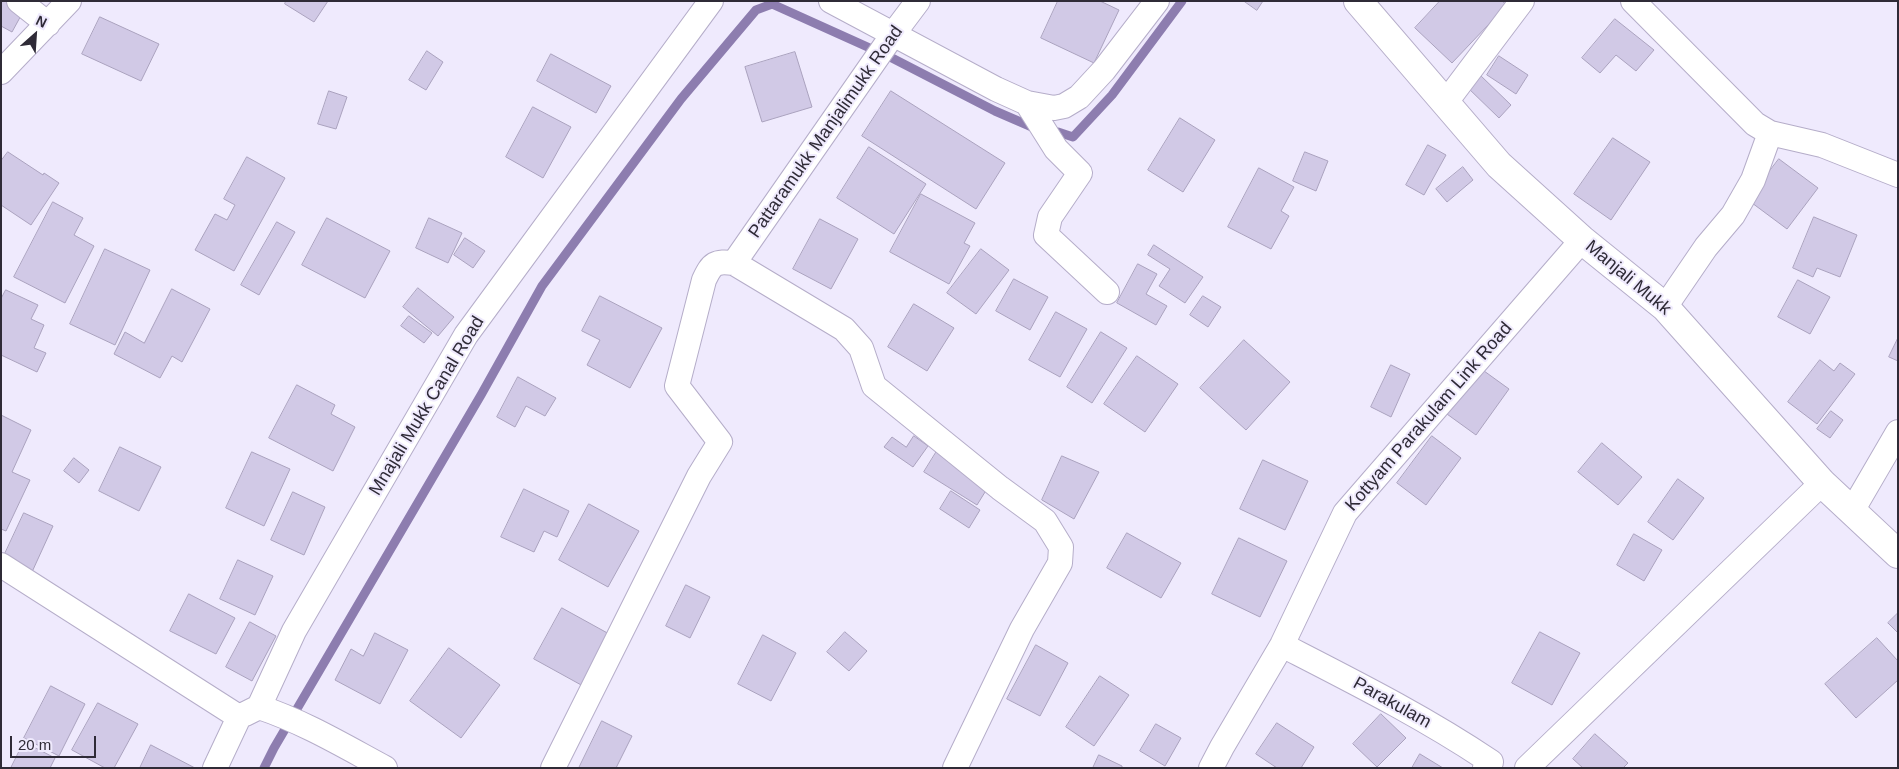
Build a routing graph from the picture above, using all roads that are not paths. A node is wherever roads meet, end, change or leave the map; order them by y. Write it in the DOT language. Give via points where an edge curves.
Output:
graph roads {
  1 [pos="19,1"];
  2 [pos="69,1"];
  3 [pos="711,1"];
  4 [pos="831,1"];
  5 [pos="918,1"];
  6 [pos="1157,1"];
  7 [pos="1358,1"];
  8 [pos="1522,1"];
  9 [pos="1633,1"];
  10 [pos="48,24"];
  11 [pos="894,33"];
  12 [pos="1,72"];
  13 [pos="1446,102"];
  14 [pos="1026,103"];
  15 [pos="1770,134"];
  16 [pos="1898,175"];
  17 [pos="1582,240"];
  18 [pos="734,263"];
  19 [pos="1107,292"];
  20 [pos="1665,307"];
  21 [pos="1898,432"];
  22 [pos="1822,483"];
  23 [pos="1852,511"];
  24 [pos="1898,554"];
  25 [pos="1,565"];
  26 [pos="1282,645"];
  27 [pos="257,712"];
  28 [pos="1493,766"];
  29 [pos="215,768"];
  30 [pos="385,768"];
  31 [pos="553,768"];
  32 [pos="954,768"];
  33 [pos="1211,768"];
  34 [pos="1527,768"];
  1 -- 10 [label="street"];
  2 -- 10 [label="street"];
  3 -- 27 [label="street, Mnajali Mukk Canal Road" via="466,335 294,631"];
  4 -- 11 [label="street"];
  5 -- 11 [label="street, Pattaramukk Manjalimukk Road"];
  6 -- 14 [label="street" via="1079,97 1054,108"];
  7 -- 13 [label="street, Manjali Mukk"];
  8 -- 13 [label="street"];
  9 -- 15 [label="street" via="1755,124"];
  10 -- 12 [label="street"];
  11 -- 14 [label="street"];
  11 -- 18 [label="street, Pattaramukk Manjalimukk Road"];
  13 -- 17 [label="street, Manjali Mukk" via="1499,165"];
  14 -- 19 [label="street" via="1056,149 1080,173 1050,217 1046,235"];
  15 -- 16 [label="street" via="1822,145"];
  15 -- 20 [label="street" via="1753,180 1734,215 1706,247"];
  17 -- 20 [label="street, Manjali Mukk"];
  17 -- 26 [label="street, Kottyam Parakulam Link Road" via="1345,513"];
  18 -- 31 [label="street" via="720,261 710,267 677,386 720,442 699,476"];
  18 -- 32 [label="street" via="844,329 861,348 874,386 1045,521 1061,547 1060,563 1022,629"];
  20 -- 22 [label="street, Manjali Mukk"];
  21 -- 23 [label="street"];
  22 -- 23 [label="street, Manjali Mukk"];
  22 -- 34 [label="street"];
  23 -- 24 [label="street, Manjali Mukk"];
  25 -- 27 [label="street"];
  26 -- 28 [label="street, Parakulam" via="1458,739"];
  26 -- 33 [label="street, Kottyam Parakulam Link Road"];
  27 -- 29 [label="street, Mnajali Mukk Canal Road"];
  27 -- 30 [label="street" via="308,726"];
}
